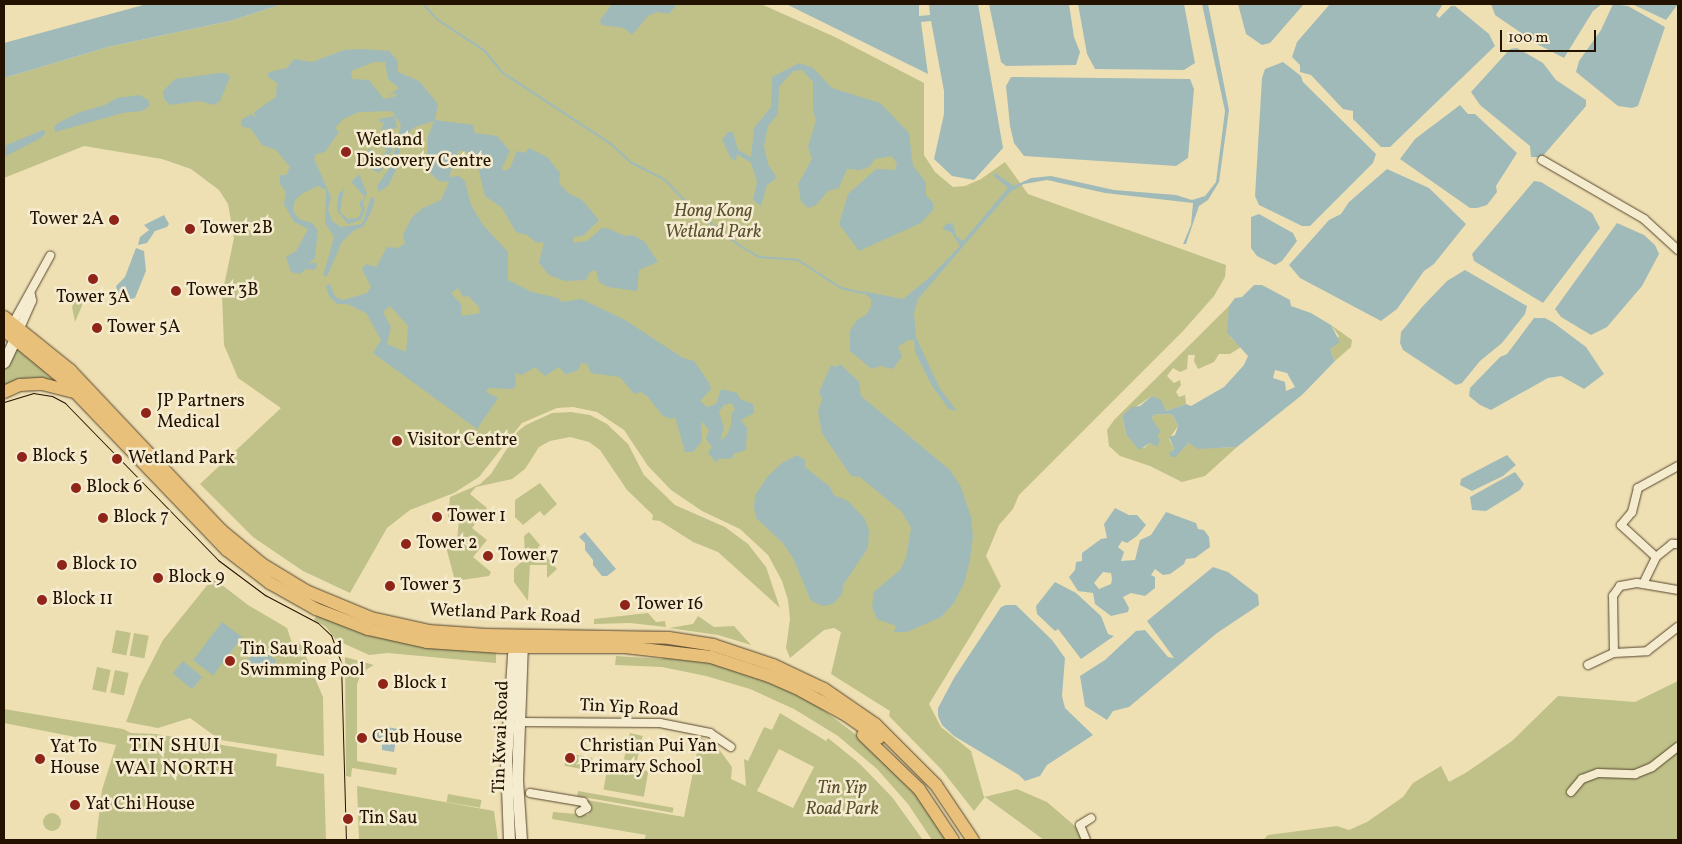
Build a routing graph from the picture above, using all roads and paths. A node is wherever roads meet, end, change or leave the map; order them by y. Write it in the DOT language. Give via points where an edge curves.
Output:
graph roads {
  1 [pos="1542,160"];
  2 [pos="1678,250"];
  3 [pos="50,256"];
  4 [pos="10,330"];
  5 [pos="4,362"];
  6 [pos="4,392"];
  7 [pos="76,393"];
  8 [pos="1678,466"];
  9 [pos="1678,544"];
  10 [pos="1656,557"];
  11 [pos="1643,584"];
  12 [pos="1678,590"];
  13 [pos="1678,627"];
  14 [pos="519,643"];
  15 [pos="1614,653"];
  16 [pos="1588,665"];
  17 [pos="829,706"];
  18 [pos="519,722"];
  19 [pos="875,724"];
  20 [pos="731,747"];
  21 [pos="1678,747"];
  22 [pos="902,753"];
  23 [pos="1571,792"];
  24 [pos="530,793"];
  25 [pos="580,812"];
  26 [pos="1091,818"];
  27 [pos="509,840"];
  28 [pos="522,840"];
  29 [pos="953,840"];
  30 [pos="965,840"];
  31 [pos="973,840"];
  32 [pos="982,840"];
  33 [pos="1086,840"];
  1 -- 2 [label="street" via="1644,219"];
  3 -- 4 [label="street"];
  4 -- 5 [label="street"];
  4 -- 7 [label="main road, Wetland Park Road"];
  4 -- 14 [label="main road, Wetland Park Road" via="75,375 221,530 274,572 336,605 390,623"];
  6 -- 7 [label="main road" via="20,385 42,384"];
  7 -- 14 [label="main road, Wetland Park Road" via="208,533 241,562 285,592 332,616 387,634 448,644"];
  8 -- 10 [label="street" via="1638,488 1632,512 1621,525"];
  9 -- 10 [label="street" via="1672,544"];
  10 -- 11 [label="street"];
  11 -- 12 [label="street"];
  11 -- 15 [label="street" via="1620,586 1613,596"];
  13 -- 15 [label="street" via="1647,650"];
  14 -- 17 [label="main road, Wetland Park Road" via="570,651 602,646 668,650 724,660 786,683"];
  14 -- 18 [label="street, Tin Kwai Road"];
  14 -- 19 [label="main road, Wetland Park Road" via="647,637 713,645 773,665 807,681"];
  14 -- 27 [label="street, Tin Kwai Road" via="506,761"];
  15 -- 16 [label="street"];
  17 -- 22 [label="main road, Wetland Park Road"];
  17 -- 29 [label="main road" via="903,772"];
  18 -- 20 [label="street, Tin Yip Road" via="660,723 710,732"];
  18 -- 28 [label="street, Tin Kwai Road" via="517,799"];
  19 -- 22 [label="main road, Wetland Park Road"];
  19 -- 32 [label="main road" via="892,731 923,759"];
  21 -- 23 [label="street" via="1652,767 1635,774 1598,773 1582,780"];
  22 -- 30 [label="main road, Wetland Park Road"];
  22 -- 31 [label="main road, Wetland Park Road" via="936,785"];
  24 -- 25 [label="street" via="585,802 586,809"];
  26 -- 33 [label="street" via="1080,825"];
}
